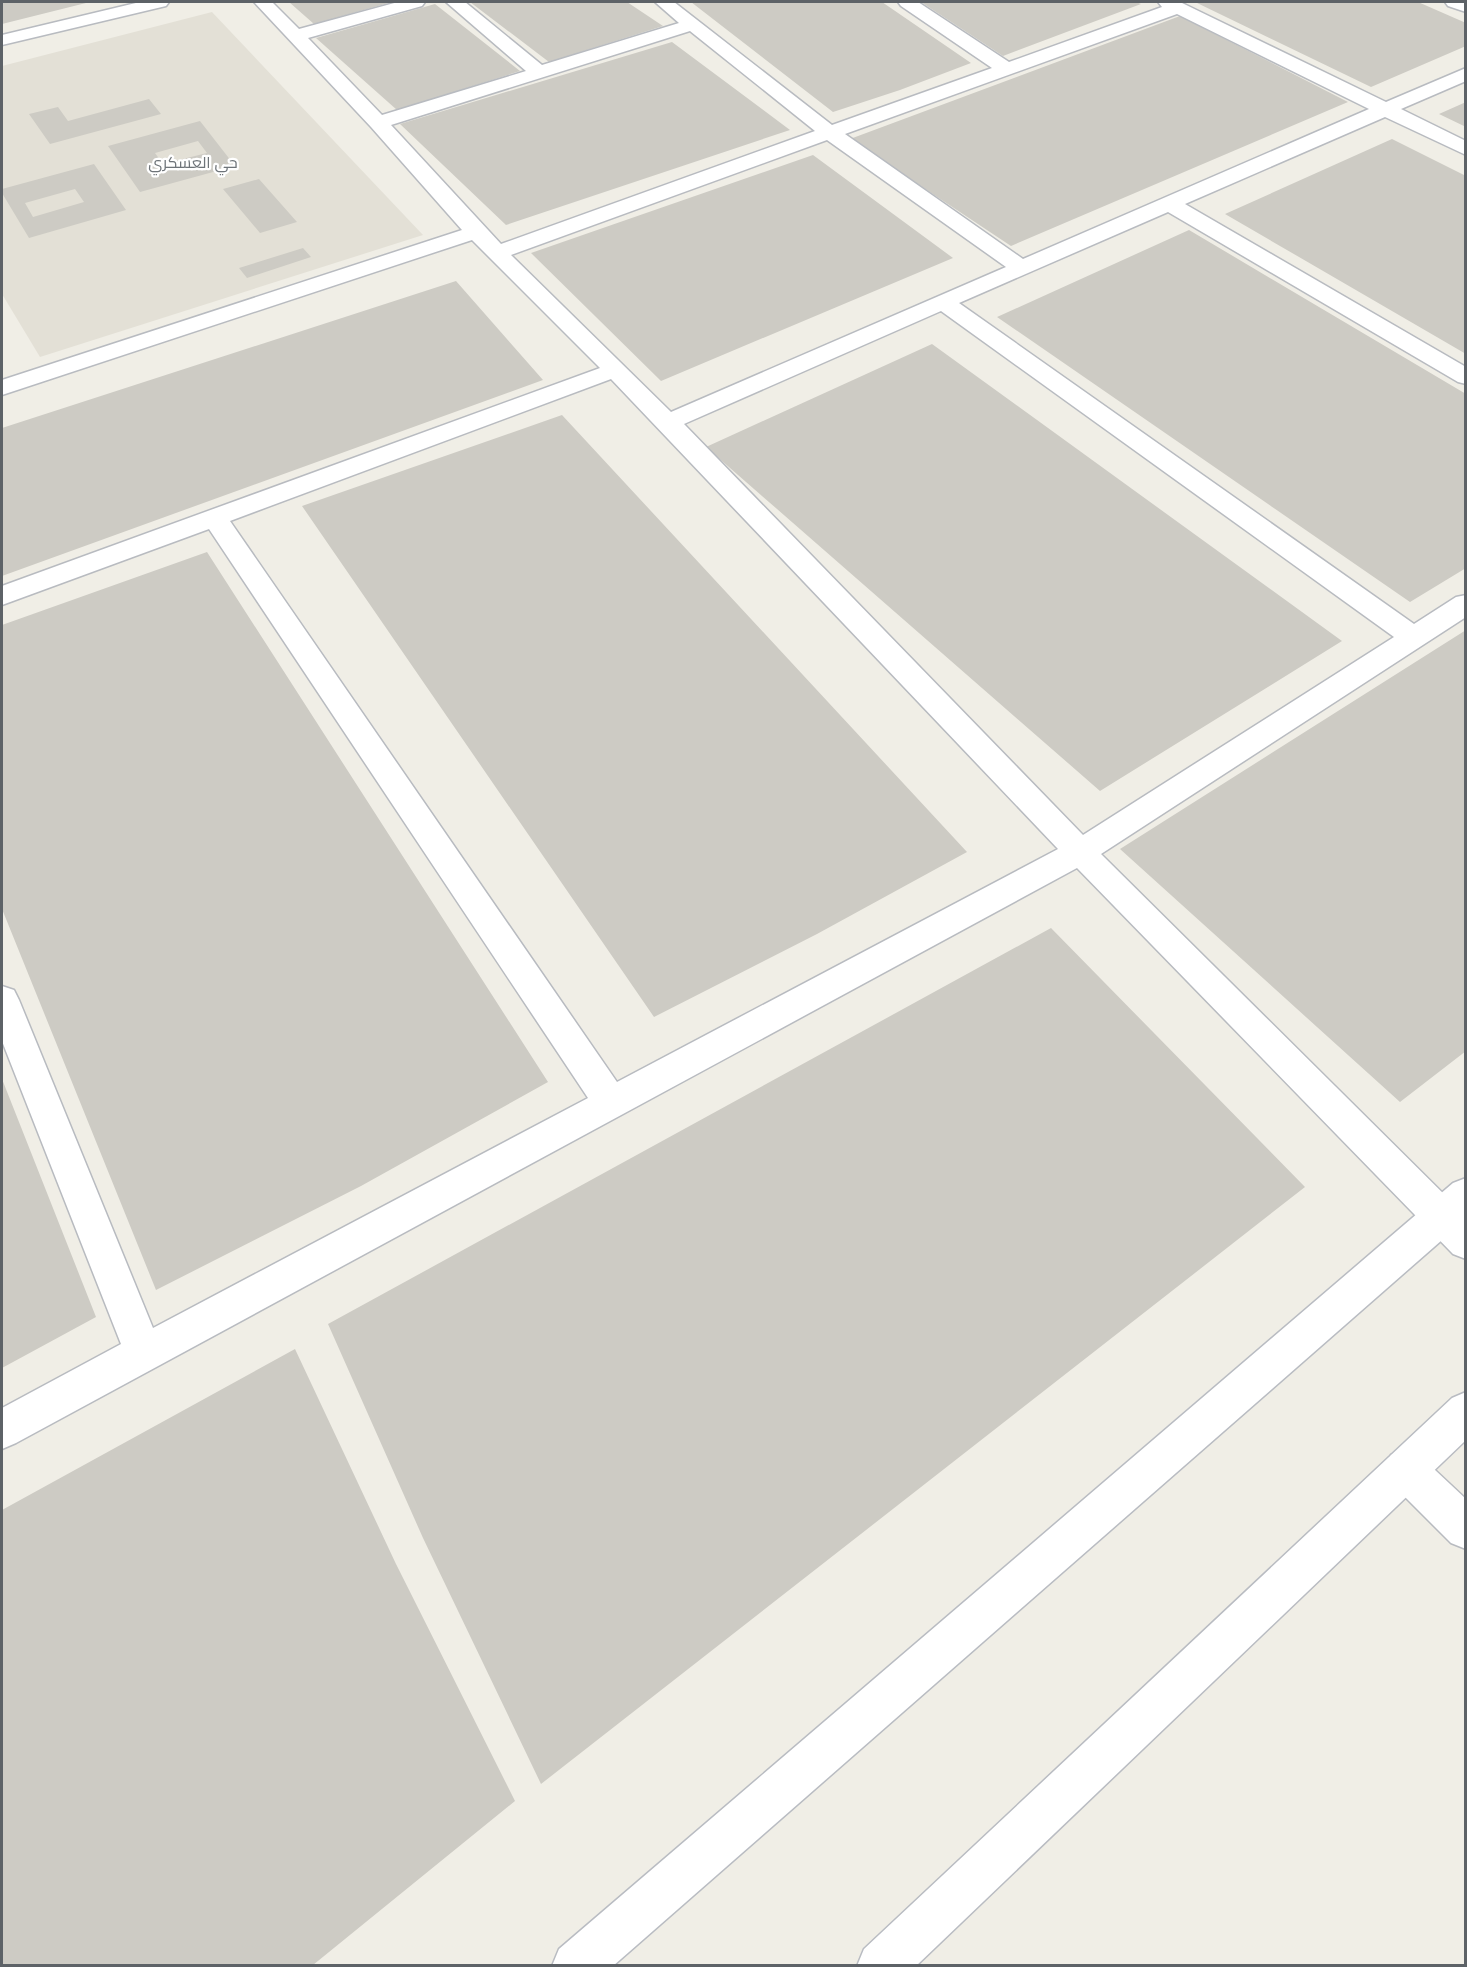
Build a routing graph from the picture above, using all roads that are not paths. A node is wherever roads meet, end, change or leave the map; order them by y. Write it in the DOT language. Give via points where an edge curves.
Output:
graph roads {
  1 [pos="160,2"];
  2 [pos="263,2"];
  3 [pos="416,2"];
  4 [pos="455,2"];
  5 [pos="664,2"];
  6 [pos="907,2"];
  7 [pos="1454,2"];
  8 [pos="1172,4"];
  9 [pos="1466,7"];
  10 [pos="694,24"];
  11 [pos="295,36"];
  12 [pos="2,40"];
  13 [pos="1007,69"];
  14 [pos="540,73"];
  15 [pos="1466,74"];
  16 [pos="1384,109"];
  17 [pos="378,123"];
  18 [pos="830,133"];
  19 [pos="1466,149"];
  20 [pos="1168,203"];
  21 [pos="476,232"];
  22 [pos="499,252"];
  23 [pos="1022,268"];
  24 [pos="942,302"];
  25 [pos="615,370"];
  26 [pos="1466,377"];
  27 [pos="2,388"];
  28 [pos="668,422"];
  29 [pos="215,518"];
  30 [pos="2,596"];
  31 [pos="1466,604"];
  32 [pos="1413,638"];
  33 [pos="1080,852"];
  34 [pos="2,1000"];
  35 [pos="612,1103"];
  36 [pos="1457,1218"];
  37 [pos="144,1353"];
  38 [pos="1466,1412"];
  39 [pos="2,1429"];
  40 [pos="1406,1469"];
  41 [pos="1466,1528"];
  42 [pos="576,1965"];
  43 [pos="881,1965"];
  1 -- 12 [label="street"];
  2 -- 11 [label="street"];
  3 -- 11 [label="street"];
  4 -- 14 [label="street"];
  5 -- 10 [label="street"];
  6 -- 13 [label="street"];
  7 -- 9 [label="street"];
  8 -- 13 [label="street"];
  8 -- 16 [label="street"];
  10 -- 14 [label="street"];
  10 -- 18 [label="street"];
  11 -- 17 [label="street"];
  13 -- 18 [label="street"];
  14 -- 17 [label="street"];
  15 -- 16 [label="street"];
  16 -- 19 [label="street"];
  16 -- 20 [label="street"];
  17 -- 21 [label="street"];
  18 -- 22 [label="street"];
  18 -- 23 [label="street"];
  20 -- 23 [label="street"];
  20 -- 26 [label="street"];
  21 -- 22 [label="street"];
  21 -- 27 [label="street"];
  22 -- 25 [label="street"];
  23 -- 24 [label="street"];
  24 -- 28 [label="street"];
  24 -- 32 [label="street"];
  25 -- 28 [label="street"];
  25 -- 29 [label="street"];
  28 -- 33 [label="street"];
  29 -- 30 [label="street"];
  29 -- 35 [label="street"];
  31 -- 32 [label="street"];
  32 -- 33 [label="street"];
  33 -- 35 [label="street"];
  33 -- 36 [label="street"];
  34 -- 37 [label="street"];
  35 -- 37 [label="street"];
  36 -- 42 [label="street"];
  37 -- 39 [label="street"];
  38 -- 40 [label="street"];
  40 -- 41 [label="street"];
  40 -- 43 [label="street"];
}
